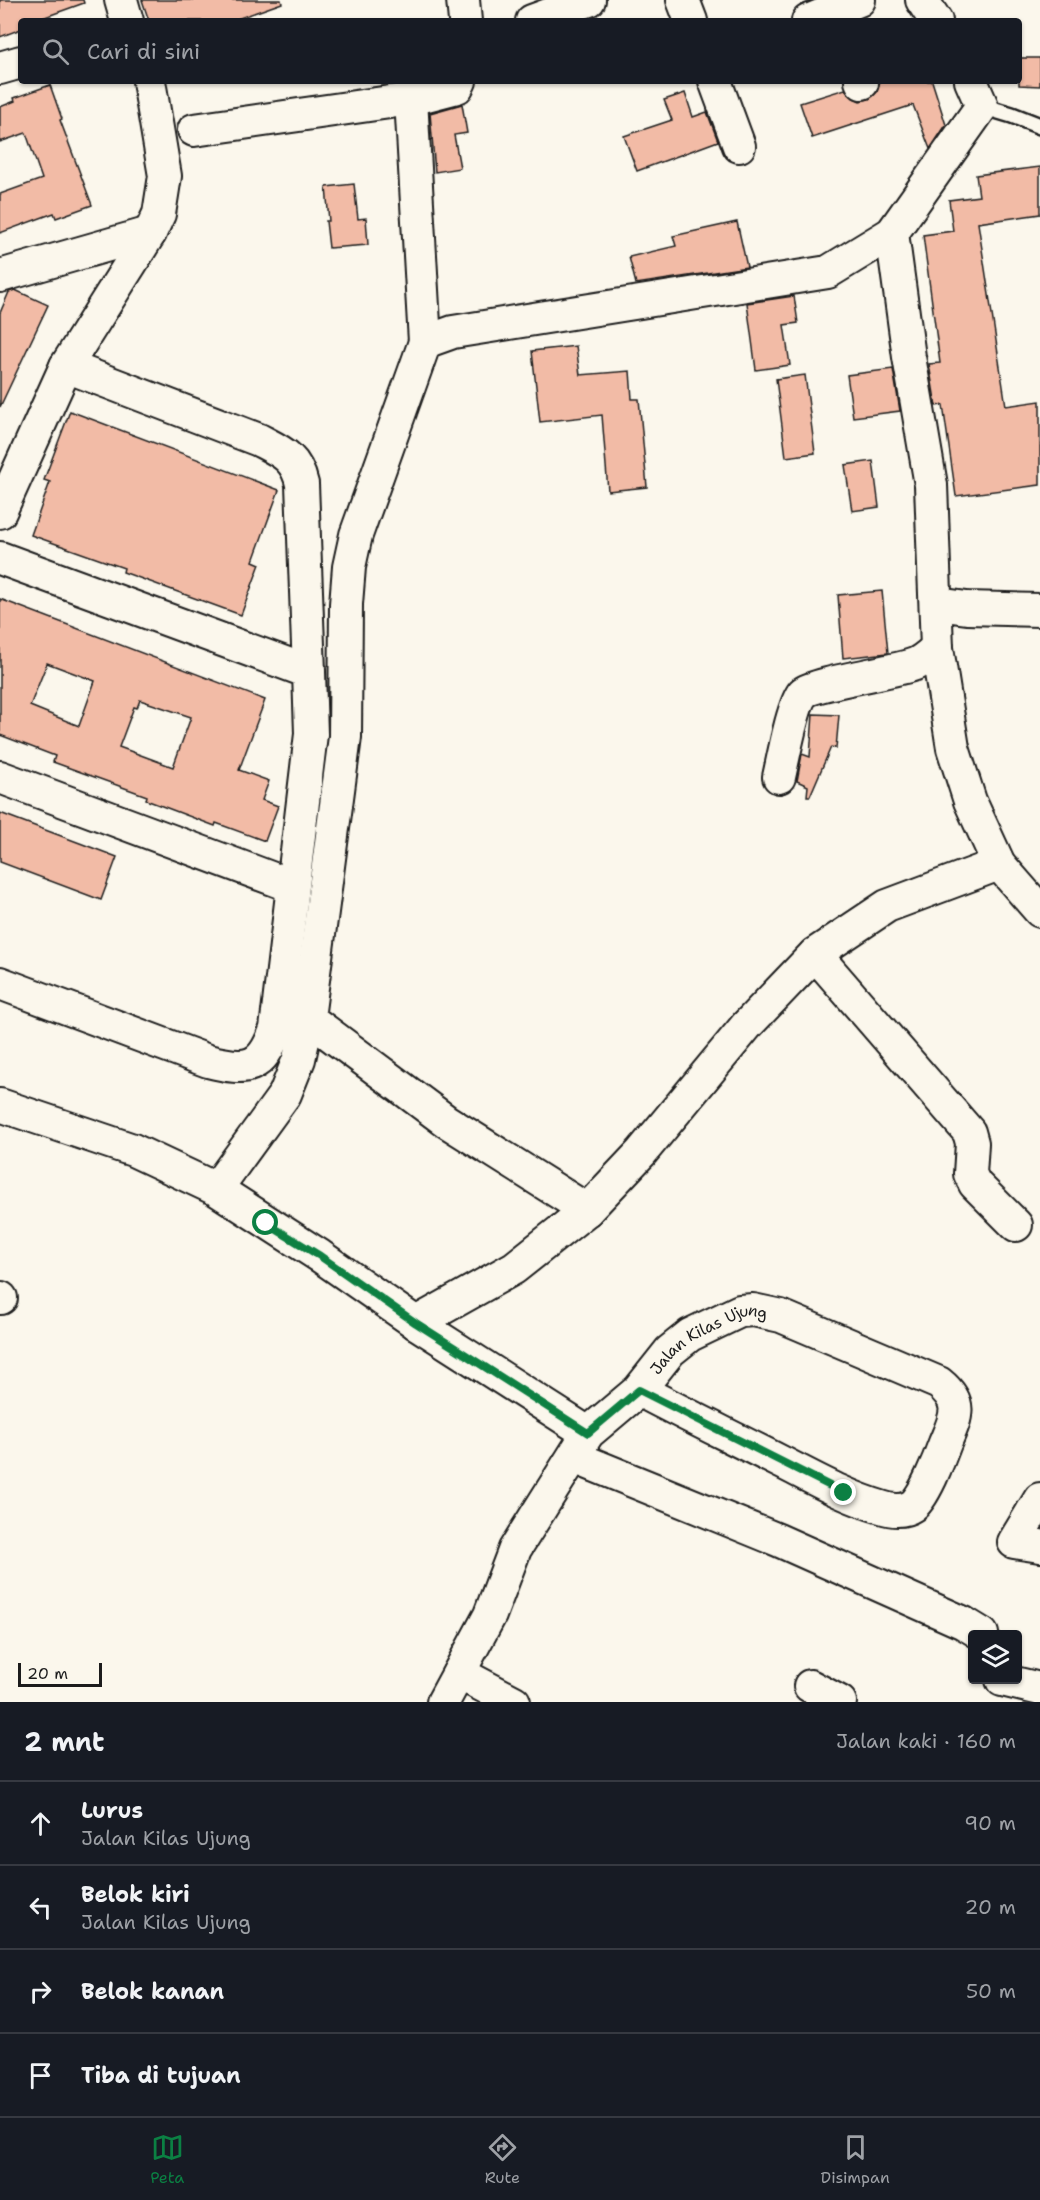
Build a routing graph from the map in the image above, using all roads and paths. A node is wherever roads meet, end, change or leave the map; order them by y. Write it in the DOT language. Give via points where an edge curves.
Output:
graph roads {
  1 [pos="121,0"];
  2 [pos="464,0"];
  3 [pos="589,0"];
  4 [pos="683,0"];
  5 [pos="859,0"];
  6 [pos="922,0"];
  7 [pos="126,18"];
  8 [pos="465,18"];
  9 [pos="540,18"];
  10 [pos="690,18"];
  11 [pos="822,18"];
  12 [pos="934,18"];
  13 [pos="18,63"];
  14 [pos="0,68"];
  15 [pos="150,84"];
  16 [pos="458,84"];
  17 [pos="716,84"];
  18 [pos="976,94"];
  19 [pos="411,99"];
  20 [pos="1040,126"];
  21 [pos="194,130"];
  22 [pos="739,146"];
  23 [pos="150,233"];
  24 [pos="892,233"];
  25 [pos="0,276"];
  26 [pos="425,342"];
  27 [pos="66,366"];
  28 [pos="0,512"];
  29 [pos="0,558"];
  30 [pos="937,604"];
  31 [pos="1040,610"];
  32 [pos="937,648"];
  33 [pos="309,672"];
  34 [pos="0,777"];
  35 [pos="779,777"];
  36 [pos="999,864"];
  37 [pos="292,886"];
  38 [pos="1040,912"];
  39 [pos="815,954"];
  40 [pos="0,983"];
  41 [pos="308,1018"];
  42 [pos="0,1104"];
  43 [pos="216,1189"];
  44 [pos="587,1210"];
  45 [pos="1016,1225"];
  46 [pos="416,1323"];
  47 [pos="639,1390"];
  48 [pos="581,1445"];
  49 [pos="1040,1499"];
  50 [pos="1040,1546"];
  51 [pos="974,1630"];
  52 [pos="459,1673"];
  53 [pos="1002,1684"];
  54 [pos="1019,1684"];
  55 [pos="810,1686"];
  56 [pos="1040,1689"];
  57 [pos="443,1702"];
  58 [pos="514,1702"];
  59 [pos="840,1702"];
  60 [pos="995,1702"];
  1 -- 7 [label="street"];
  2 -- 8 [label="street"];
  3 -- 9 [label="street"];
  4 -- 10 [label="street"];
  5 -- 11 [label="street"];
  6 -- 12 [label="street"];
  13 -- 14 [label="street"];
  15 -- 23 [label="street" via="165,177 159,214"];
  16 -- 19 [label="street"];
  17 -- 22 [label="street"];
  18 -- 20 [label="lane"];
  18 -- 24 [label="street"];
  19 -- 21 [label="street"];
  19 -- 26 [label="street"];
  23 -- 25 [label="street"];
  23 -- 27 [label="street"];
  24 -- 26 [label="street" via="828,272 453,332"];
  24 -- 30 [label="street" via="932,485"];
  26 -- 41 [label="street" via="356,535 349,567 345,737"];
  27 -- 28 [label="street"];
  27 -- 33 [label="street" via="259,440 294,462 302,484"];
  29 -- 33 [label="street"];
  30 -- 31 [label="street"];
  30 -- 32 [label="street"];
  32 -- 35 [label="street" via="917,664 827,684 803,694"];
  32 -- 36 [label="street" via="960,773"];
  33 -- 37 [label="street" via="310,734"];
  34 -- 37 [label="street"];
  36 -- 38 [label="street"];
  36 -- 39 [label="street" via="887,906"];
  37 -- 40 [label="street" via="276,1029 269,1048 255,1063 226,1066 208,1061"];
  39 -- 44 [label="street" via="747,1025"];
  39 -- 45 [label="street" via="969,1132 970,1174 975,1184"];
  41 -- 43 [label="street" via="299,1059 285,1094"];
  41 -- 44 [label="street" via="446,1121"];
  42 -- 43 [label="street" via="134,1150"];
  43 -- 46 [label="street"];
  44 -- 46 [label="street" via="514,1268"];
  46 -- 48 [label="street"];
  47 -- 47 [label="street, Jalan Kilas Ujung" via="844,1493 895,1509 909,1508 918,1501 956,1410 949,1391 939,1383 781,1316 753,1310 740,1311 690,1335 670,1351"];
  47 -- 48 [label="street, Jalan Kilas Ujung"];
  48 -- 51 [label="street"];
  48 -- 52 [label="street, Jalan Kilas Ujung" via="515,1549 490,1615"];
  49 -- 50 [label="street" via="1014,1542"];
  52 -- 57 [label="street, Jalan Kilas Ujung"];
  52 -- 58 [label="street"];
  53 -- 60 [label="street"];
  54 -- 56 [label="street"];
  55 -- 59 [label="street"];
}
